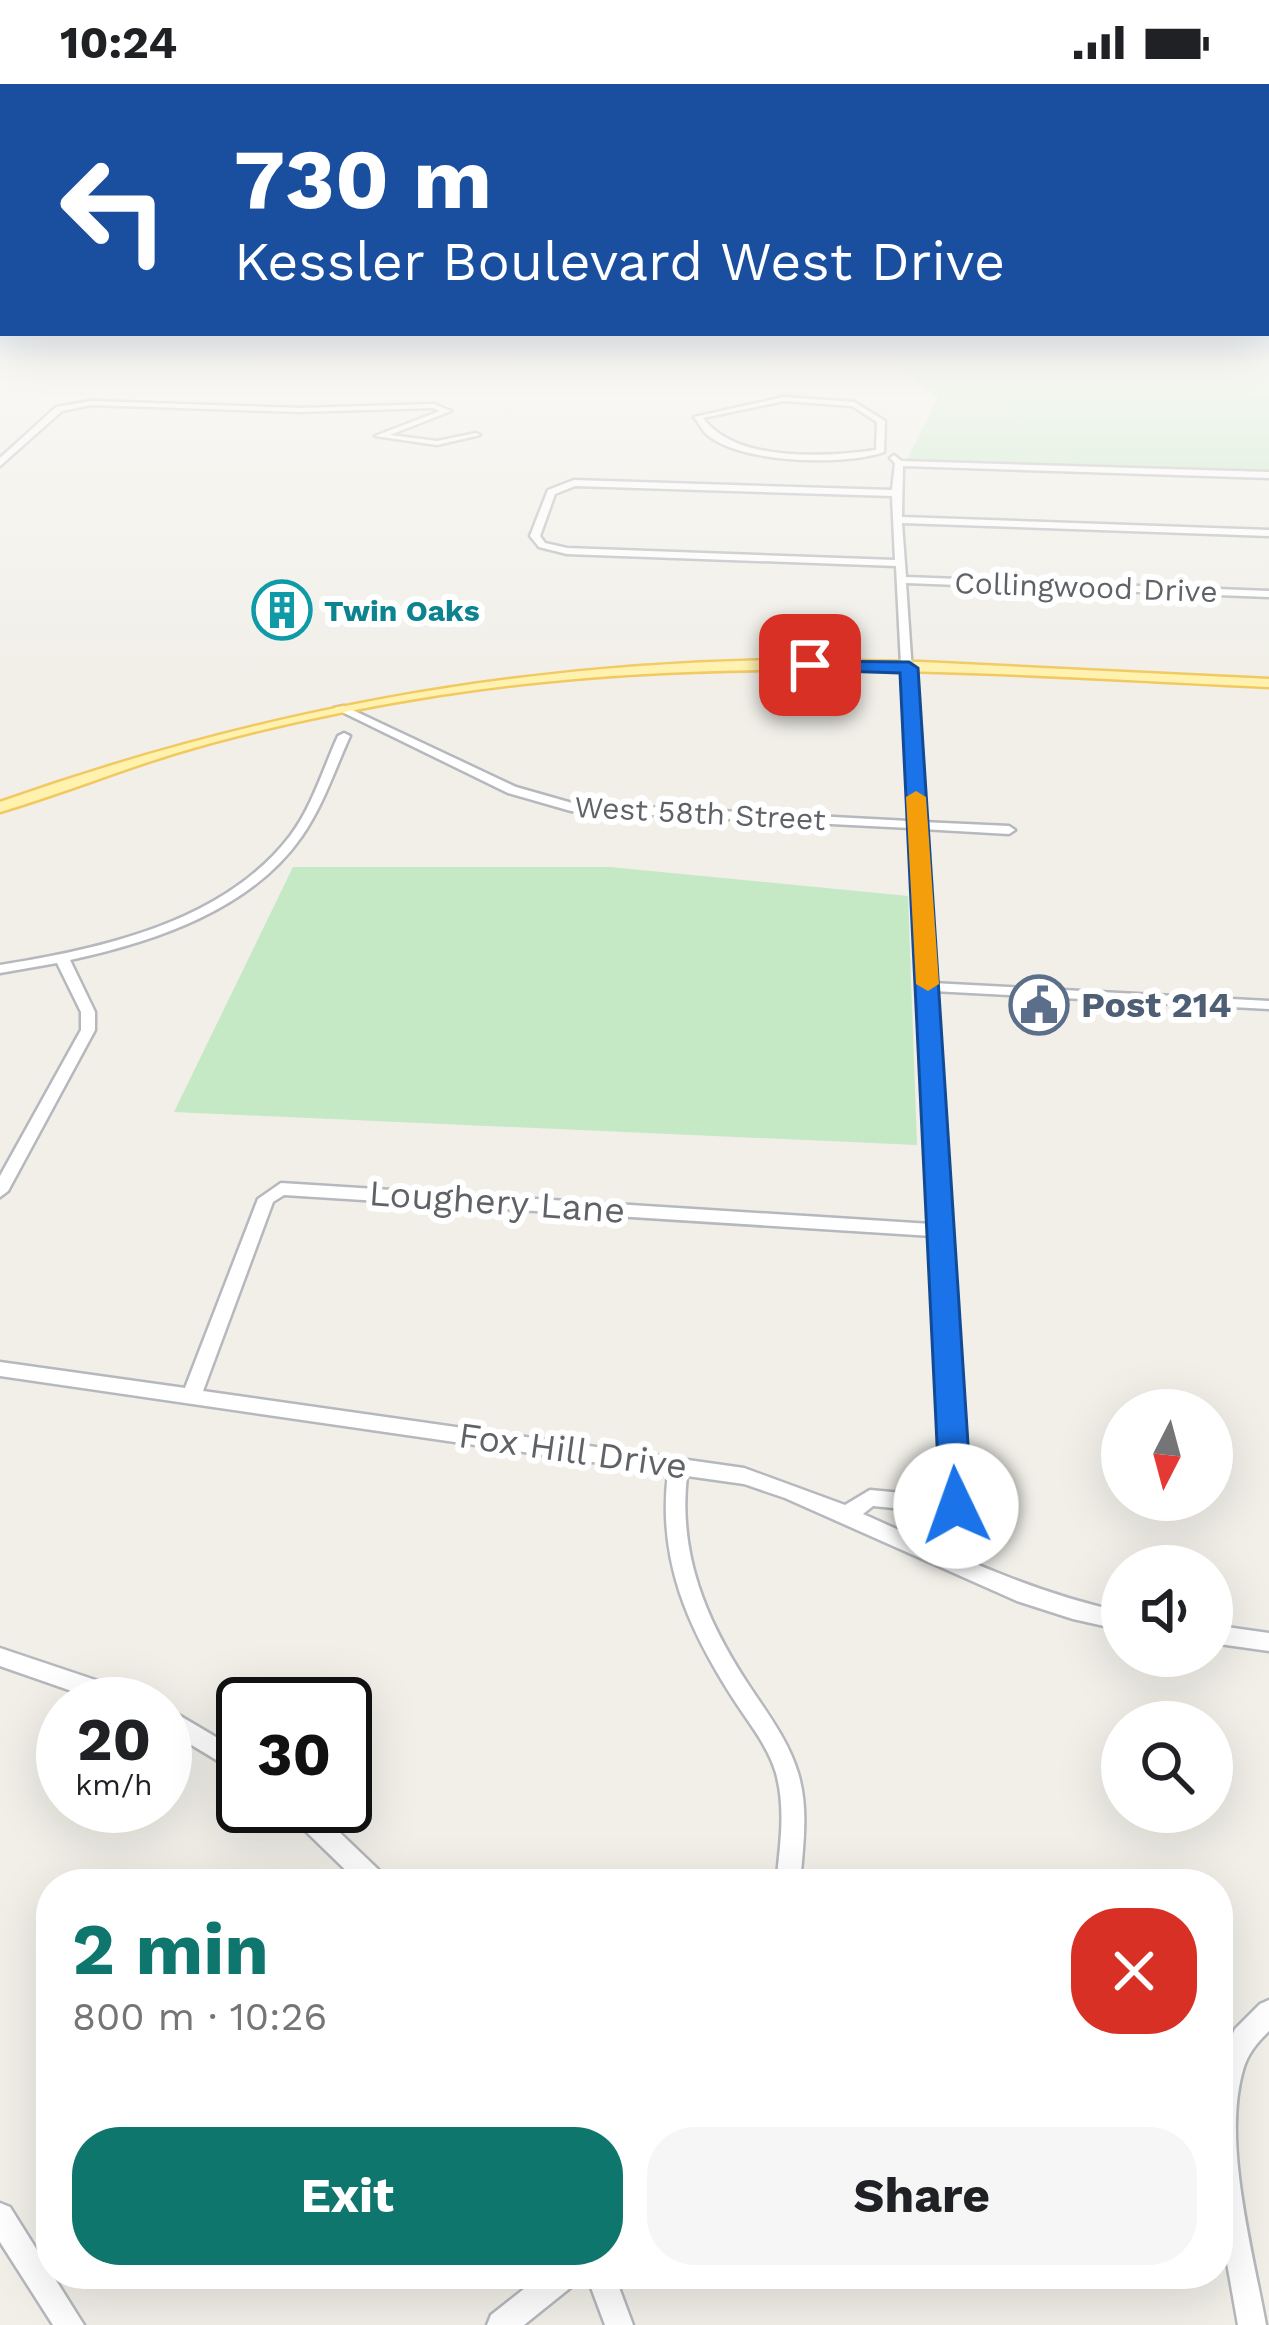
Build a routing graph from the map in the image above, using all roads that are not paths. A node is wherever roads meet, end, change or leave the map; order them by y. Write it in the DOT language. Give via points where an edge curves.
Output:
graph roads {
  1 [pos="898,469"];
  2 [pos="1071,469"];
  3 [pos="1269,475"];
  4 [pos="896,494"];
  5 [pos="898,520"];
  6 [pos="1269,533"];
  7 [pos="902,563"];
  8 [pos="903,580"];
  9 [pos="1269,594"];
  10 [pos="909,668"];
  11 [pos="1269,683"];
  12 [pos="340,708"];
  13 [pos="344,736"];
  14 [pos="0,807"];
  15 [pos="918,825"];
  16 [pos="1009,830"];
  17 [pos="62,958"];
  18 [pos="0,969"];
  19 [pos="928,987"];
  20 [pos="1269,1005"];
  21 [pos="0,1191"];
  22 [pos="942,1231"];
  23 [pos="0,1369"];
  24 [pos="191,1397"];
  25 [pos="679,1466"];
  26 [pos="848,1514"];
  27 [pos="1101,1615"];
  28 [pos="1233,1637"];
  29 [pos="1269,1642"];
  30 [pos="0,1657"];
  31 [pos="59,1677"];
  32 [pos="324,1833"];
  33 [pos="361,1869"];
  34 [pos="789,1869"];
  35 [pos="1269,2013"];
  36 [pos="1233,2057"];
  37 [pos="1233,2178"];
  38 [pos="0,2218"];
  39 [pos="36,2273"];
  40 [pos="46,2289"];
  41 [pos="546,2289"];
  42 [pos="606,2289"];
  43 [pos="70,2325"];
  44 [pos="501,2325"];
  45 [pos="619,2325"];
  46 [pos="1252,2325"];
  1 -- 4 [label="street"];
  2 -- 3 [label="street"];
  4 -- 5 [label="street"];
  4 -- 7 [label="street" via="567,484 551,492 536,536 563,551"];
  5 -- 6 [label="street"];
  5 -- 7 [label="street"];
  7 -- 8 [label="street"];
  8 -- 9 [label="street, Collingwood Drive"];
  8 -- 10 [label="street"];
  10 -- 11 [label="main road"];
  10 -- 12 [label="main road" via="614,670"];
  10 -- 15 [label="street"];
  12 -- 14 [label="main road" via="152,755"];
  12 -- 15 [label="street, West 58th Street" via="553,803"];
  13 -- 17 [label="street" via="297,835 262,872 179,920"];
  15 -- 16 [label="street, West 58th Street"];
  15 -- 19 [label="street"];
  17 -- 18 [label="street"];
  17 -- 21 [label="street" via="87,1009 88,1030"];
  19 -- 20 [label="street"];
  19 -- 22 [label="street"];
  22 -- 24 [label="street, Loughery Lane" via="284,1189 266,1199"];
  22 -- 26 [label="street" via="956,1506 870,1498"];
  23 -- 24 [label="street, Fox Hill Drive"];
  24 -- 25 [label="street, Fox Hill Drive"];
  25 -- 26 [label="street, Fox Hill Drive" via="744,1476"];
  25 -- 34 [label="street" via="674,1522 688,1598 779,1752 793,1815"];
  26 -- 27 [label="street, Fox Hill Drive" via="1019,1593"];
  28 -- 29 [label="street"];
  30 -- 31 [label="street"];
  32 -- 33 [label="street"];
  35 -- 36 [label="street"];
  37 -- 46 [label="street"];
  38 -- 39 [label="street"];
  40 -- 43 [label="street"];
  41 -- 44 [label="street"];
  42 -- 45 [label="street"];
}
